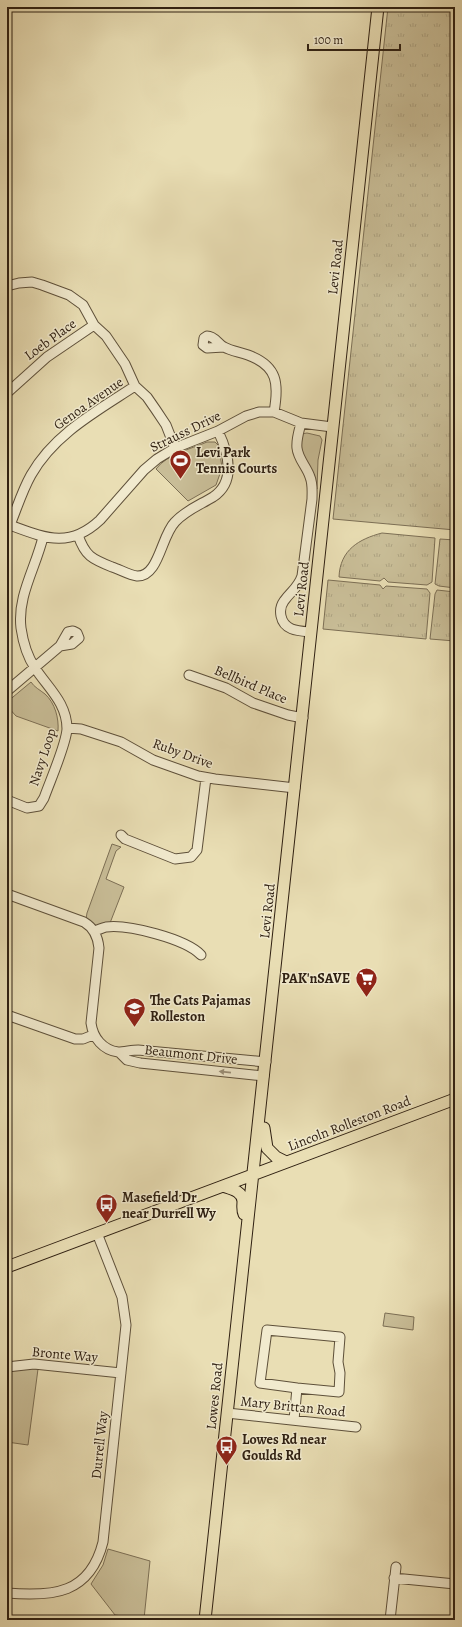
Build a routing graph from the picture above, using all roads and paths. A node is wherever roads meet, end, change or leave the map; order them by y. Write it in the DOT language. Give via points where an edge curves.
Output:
graph roads {
  1 [pos="378,7"];
  2 [pos="7,286"];
  3 [pos="94,324"];
  4 [pos="224,347"];
  5 [pos="135,386"];
  6 [pos="7,394"];
  7 [pos="274,412"];
  8 [pos="301,423"];
  9 [pos="332,427"];
  10 [pos="218,431"];
  11 [pos="175,448"];
  12 [pos="9,525"];
  13 [pos="78,536"];
  14 [pos="43,537"];
  15 [pos="311,632"];
  16 [pos="60,646"];
  17 [pos="35,668"];
  18 [pos="189,675"];
  19 [pos="7,691"];
  20 [pos="302,718"];
  21 [pos="67,728"];
  22 [pos="206,778"];
  23 [pos="295,788"];
  24 [pos="7,800"];
  25 [pos="121,835"];
  26 [pos="7,894"];
  27 [pos="94,932"];
  28 [pos="201,955"];
  29 [pos="7,1015"];
  30 [pos="94,1035"];
  31 [pos="119,1052"];
  32 [pos="188,1055"];
  33 [pos="266,1062"];
  34 [pos="187,1068"];
  35 [pos="264,1076"];
  36 [pos="455,1099"];
  37 [pos="259,1120"];
  38 [pos="286,1162"];
  39 [pos="254,1174"];
  40 [pos="223,1186"];
  41 [pos="247,1222"];
  42 [pos="97,1233"];
  43 [pos="7,1267"];
  44 [pos="7,1367"];
  45 [pos="121,1374"];
  46 [pos="297,1388"];
  47 [pos="227,1413"];
  48 [pos="294,1420"];
  49 [pos="356,1427"];
  50 [pos="396,1567"];
  51 [pos="394,1578"];
  52 [pos="455,1584"];
  53 [pos="7,1593"];
  54 [pos="205,1620"];
  55 [pos="390,1620"];
  1 -- 9 [label="main road, Levi Road"];
  2 -- 3 [label="street" via="32,282 64,293 83,305"];
  3 -- 5 [label="street" via="114,346"];
  3 -- 6 [label="street, Loeb Place" via="47,357"];
  4 -- 7 [label="street" via="253,357 271,370 277,391"];
  5 -- 11 [label="street" via="147,397 160,416"];
  5 -- 12 [label="street, Genoa Avenue" via="71,430 48,451 32,473"];
  7 -- 8 [label="street, Strauss Drive"];
  7 -- 10 [label="street, Strauss Drive" via="253,413"];
  8 -- 9 [label="street, Strauss Drive"];
  8 -- 15 [label="street" via="297,447 311,477 312,499 302,576 297,587 284,601 280,614 288,627 296,631"];
  9 -- 15 [label="main road, Levi Road"];
  10 -- 11 [label="street, Strauss Drive"];
  10 -- 13 [label="street" via="228,457 224,484 218,493 187,511 174,523 165,536 151,571 137,576 98,562 84,551"];
  11 -- 13 [label="street, Strauss Drive" via="150,464 93,527"];
  12 -- 14 [label="street, Strauss Drive"];
  13 -- 14 [label="street, Strauss Drive" via="61,539"];
  14 -- 17 [label="street, Navy Loop" via="23,598 20,619 24,645"];
  15 -- 20 [label="main road, Levi Road"];
  16 -- 17 [label="street"];
  17 -- 19 [label="street"];
  17 -- 21 [label="street, Navy Loop" via="61,703"];
  18 -- 20 [label="street, Bellbird Place" via="226,688 253,703"];
  20 -- 23 [label="main road, Levi Road"];
  21 -- 22 [label="street, Ruby Drive" via="88,731 121,742 153,760"];
  21 -- 24 [label="street, Navy Loop" via="39,806 32,808"];
  22 -- 23 [label="street, Ruby Drive"];
  22 -- 25 [label="street" via="197,850 191,858 175,859 125,839"];
  23 -- 33 [label="main road, Levi Road"];
  26 -- 27 [label="street" via="84,922"];
  27 -- 28 [label="street" via="106,927 147,932 191,947"];
  27 -- 30 [label="street" via="99,948 91,1019"];
  29 -- 30 [label="street" via="75,1039"];
  30 -- 31 [label="street, Beaumont Drive" via="105,1047"];
  31 -- 32 [label="street, Beaumont Drive" via="138,1050"];
  31 -- 34 [label="street, Beaumont Drive" via="133,1062"];
  32 -- 33 [label="street, Beaumont Drive"];
  32 -- 34 [label="street"];
  33 -- 35 [label="main road, Levi Road"];
  35 -- 34 [label="street, Beaumont Drive, one-way"];
  35 -- 37 [label="main road, Levi Road"];
  36 -- 38 [label="main road, Lincoln Rolleston Road"];
  37 -- 38 [label="main road" via="265,1129 267,1148"];
  37 -- 39 [label="main road, Levi Road"];
  38 -- 39 [label="main road, Lincoln Rolleston Road"];
  39 -- 40 [label="main road, Lincoln Rolleston Road"];
  39 -- 41 [label="main road, Lowes Road"];
  40 -- 41 [label="main road" via="236,1190 242,1197 242,1211"];
  40 -- 42 [label="main road, Lincoln Rolleston Road"];
  41 -- 47 [label="main road, Lowes Road"];
  42 -- 43 [label="main road, Lincoln Rolleston Road"];
  42 -- 45 [label="street, Durrell Way" via="124,1306 126,1325"];
  44 -- 45 [label="street, Bronte Way" via="34,1364"];
  45 -- 53 [label="street, Durrell Way" via="103,1542 95,1563 83,1579 61,1591 43,1595"];
  46 -- 46 [label="street" via="260,1383 267,1330 340,1337 339,1392"];
  46 -- 48 [label="street"];
  47 -- 48 [label="street, Mary Brittan Road"];
  47 -- 54 [label="main road, Lowes Road"];
  48 -- 49 [label="street, Mary Brittan Road"];
  50 -- 51 [label="street"];
  51 -- 52 [label="street"];
  51 -- 55 [label="street"];
}
